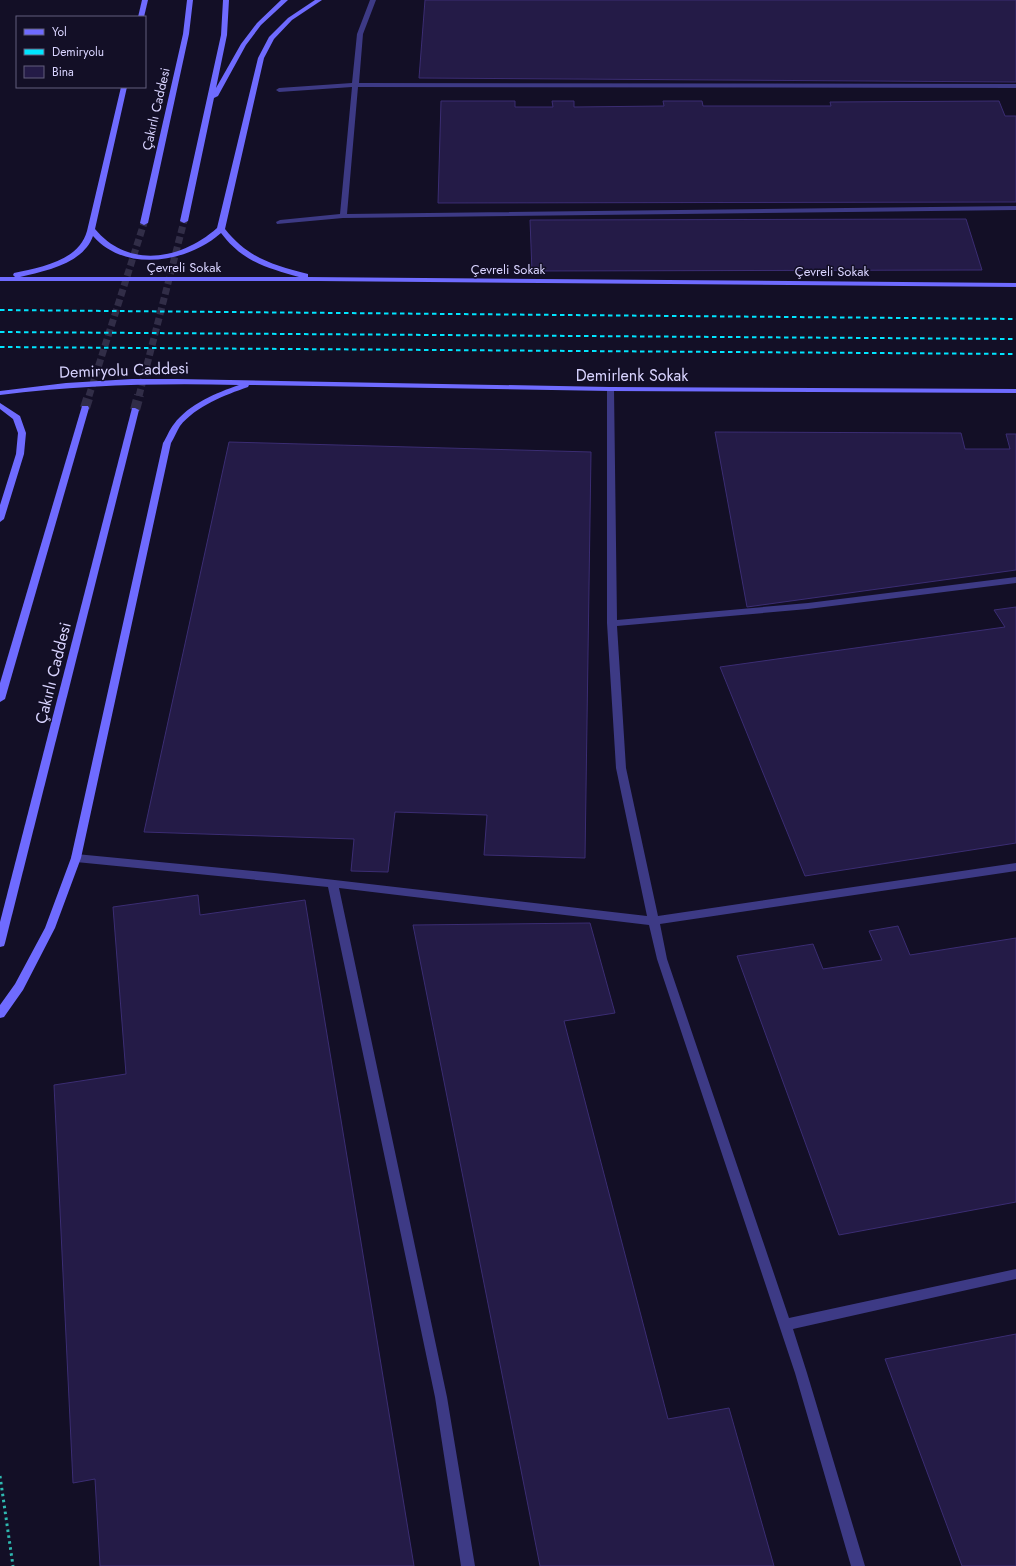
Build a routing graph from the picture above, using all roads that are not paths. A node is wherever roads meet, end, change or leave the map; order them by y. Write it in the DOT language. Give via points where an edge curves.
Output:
graph roads {
  1 [pos="145,0"];
  2 [pos="190,0"];
  3 [pos="226,0"];
  4 [pos="285,0"];
  5 [pos="319,0"];
  6 [pos="373,0"];
  7 [pos="141,16"];
  8 [pos="356,85"];
  9 [pos="1016,86"];
  10 [pos="124,88"];
  11 [pos="279,90"];
  12 [pos="208,108"];
  13 [pos="1016,208"];
  14 [pos="343,216"];
  15 [pos="184,221"];
  16 [pos="280,222"];
  17 [pos="144,223"];
  18 [pos="91,229"];
  19 [pos="221,229"];
  20 [pos="0,278"];
  21 [pos="318,279"];
  22 [pos="1016,285"];
  23 [pos="248,383"];
  24 [pos="610,389"];
  25 [pos="1016,391"];
  26 [pos="0,393"];
  27 [pos="0,405"];
  28 [pos="85,408"];
  29 [pos="135,410"];
  30 [pos="0,520"];
  31 [pos="1016,580"];
  32 [pos="612,623"];
  33 [pos="0,699"];
  34 [pos="76,858"];
  35 [pos="1016,866"];
  36 [pos="333,884"];
  37 [pos="654,921"];
  38 [pos="0,942"];
  39 [pos="0,1014"];
  40 [pos="1016,1274"];
  41 [pos="785,1325"];
  42 [pos="468,1566"];
  43 [pos="858,1566"];
  1 -- 7 [label="main road"];
  2 -- 17 [label="main road, Çakırlı Caddesi" via="186,34"];
  3 -- 12 [label="main road" via="224,34"];
  4 -- 12 [label="main road" via="259,24 243,45"];
  5 -- 19 [label="main road" via="290,19 271,38 260,58"];
  6 -- 8 [label="street" via="360,34"];
  8 -- 9 [label="street"];
  8 -- 11 [label="street"];
  8 -- 14 [label="street"];
  10 -- 18 [label="main road"];
  12 -- 15 [label="main road"];
  13 -- 14 [label="street"];
  14 -- 16 [label="street"];
  18 -- 19 [label="main road" via="110,248 125,254 147,257 169,256 190,250 204,244"];
  18 -- 20 [label="main road" via="86,244 77,253 56,264"];
  19 -- 21 [label="main road" via="245,255 273,267"];
  20 -- 21 [label="main road, Çevreli Sokak"];
  21 -- 22 [label="main road, Çevreli Sokak"];
  23 -- 24 [label="main road, Demirlenk Sokak"];
  23 -- 26 [label="main road, Demiryolu Caddesi" via="114,381"];
  23 -- 34 [label="main road" via="216,396 196,408 178,425 167,443"];
  24 -- 25 [label="main road, Demirlenk Sokak"];
  24 -- 32 [label="street"];
  27 -- 30 [label="main road" via="17,418 22,433 20,454"];
  28 -- 33 [label="main road"];
  29 -- 38 [label="main road, Çakırlı Caddesi"];
  31 -- 32 [label="street" via="808,606"];
  32 -- 37 [label="street" via="620,768"];
  34 -- 36 [label="street"];
  34 -- 39 [label="main road" via="50,928 19,987"];
  35 -- 37 [label="street"];
  36 -- 37 [label="street"];
  36 -- 42 [label="street" via="441,1397"];
  37 -- 41 [label="street" via="662,959"];
  40 -- 41 [label="street"];
  41 -- 43 [label="street"];
}
